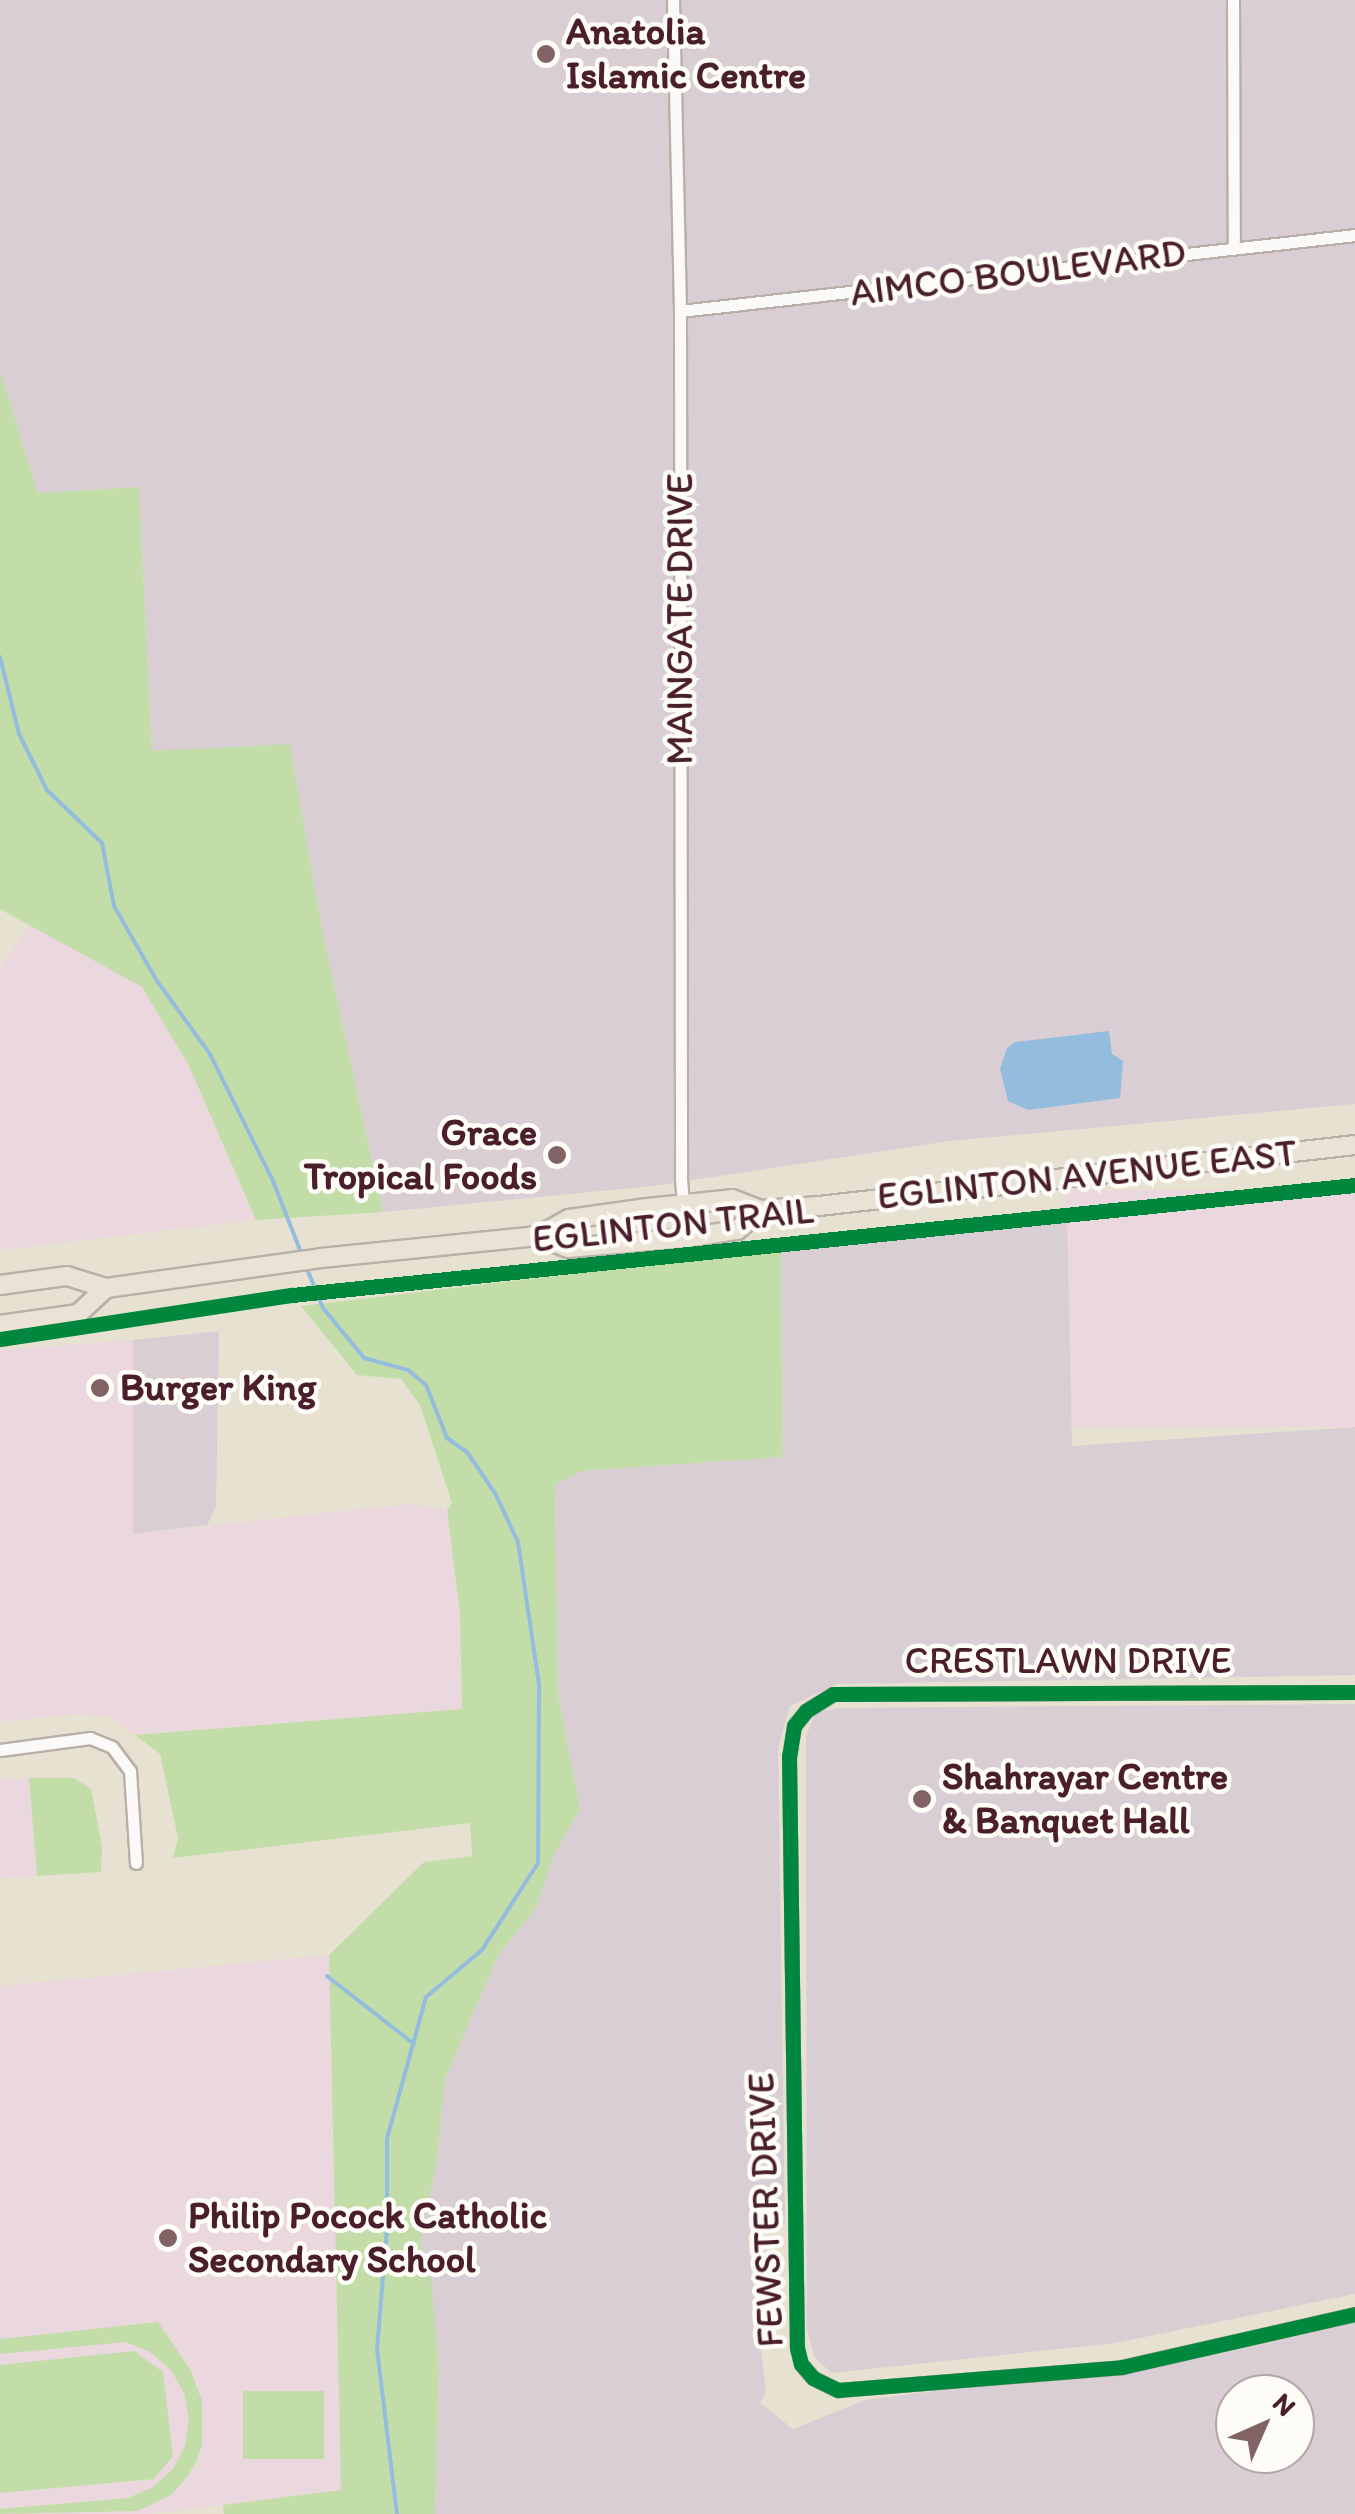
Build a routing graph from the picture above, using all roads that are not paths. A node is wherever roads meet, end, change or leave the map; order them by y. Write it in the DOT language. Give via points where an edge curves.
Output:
graph roads {
  1 [pos="673,0"];
  2 [pos="1232,0"];
  3 [pos="1355,235"];
  4 [pos="1234,246"];
  5 [pos="680,311"];
  6 [pos="1354,1146"];
  7 [pos="683,1206"];
  8 [pos="761,1210"];
  9 [pos="538,1236"];
  10 [pos="686,1238"];
  11 [pos="0,1285"];
  12 [pos="106,1288"];
  13 [pos="0,1325"];
  14 [pos="1355,1692"];
  15 [pos="794,1726"];
  16 [pos="0,1750"];
  17 [pos="136,1863"];
  18 [pos="1355,2314"];
  1 -- 5 [label="street, MAINGATE DRIVE"];
  2 -- 4 [label="street"];
  3 -- 4 [label="street, AIMCO BOULEVARD"];
  4 -- 5 [label="street, AIMCO BOULEVARD" via="1042,274"];
  5 -- 7 [label="street, MAINGATE DRIVE"];
  6 -- 8 [label="main road, EGLINTON AVENUE EAST"];
  7 -- 8 [label="main road, EGLINTON AVENUE EAST" via="732,1200"];
  7 -- 9 [label="main road, EGLINTON AVENUE EAST" via="569,1219"];
  7 -- 10 [label="street, MAINGATE DRIVE"];
  8 -- 10 [label="main road, EGLINTON AVENUE EAST" via="737,1230"];
  9 -- 10 [label="main road, EGLINTON AVENUE EAST" via="568,1248"];
  9 -- 12 [label="main road, EGLINTON AVENUE EAST"];
  11 -- 12 [label="main road, EGLINTON AVENUE EAST" via="66,1276"];
  12 -- 13 [label="main road, EGLINTON AVENUE EAST" via="78,1314"];
  14 -- 15 [label="street, CRESTLAWN DRIVE" via="833,1694"];
  15 -- 18 [label="street, FEWSTER DRIVE" via="789,1756 797,2348 814,2378 838,2390 1122,2367"];
  16 -- 17 [label="street" via="90,1738 112,1747 130,1771"];
}
